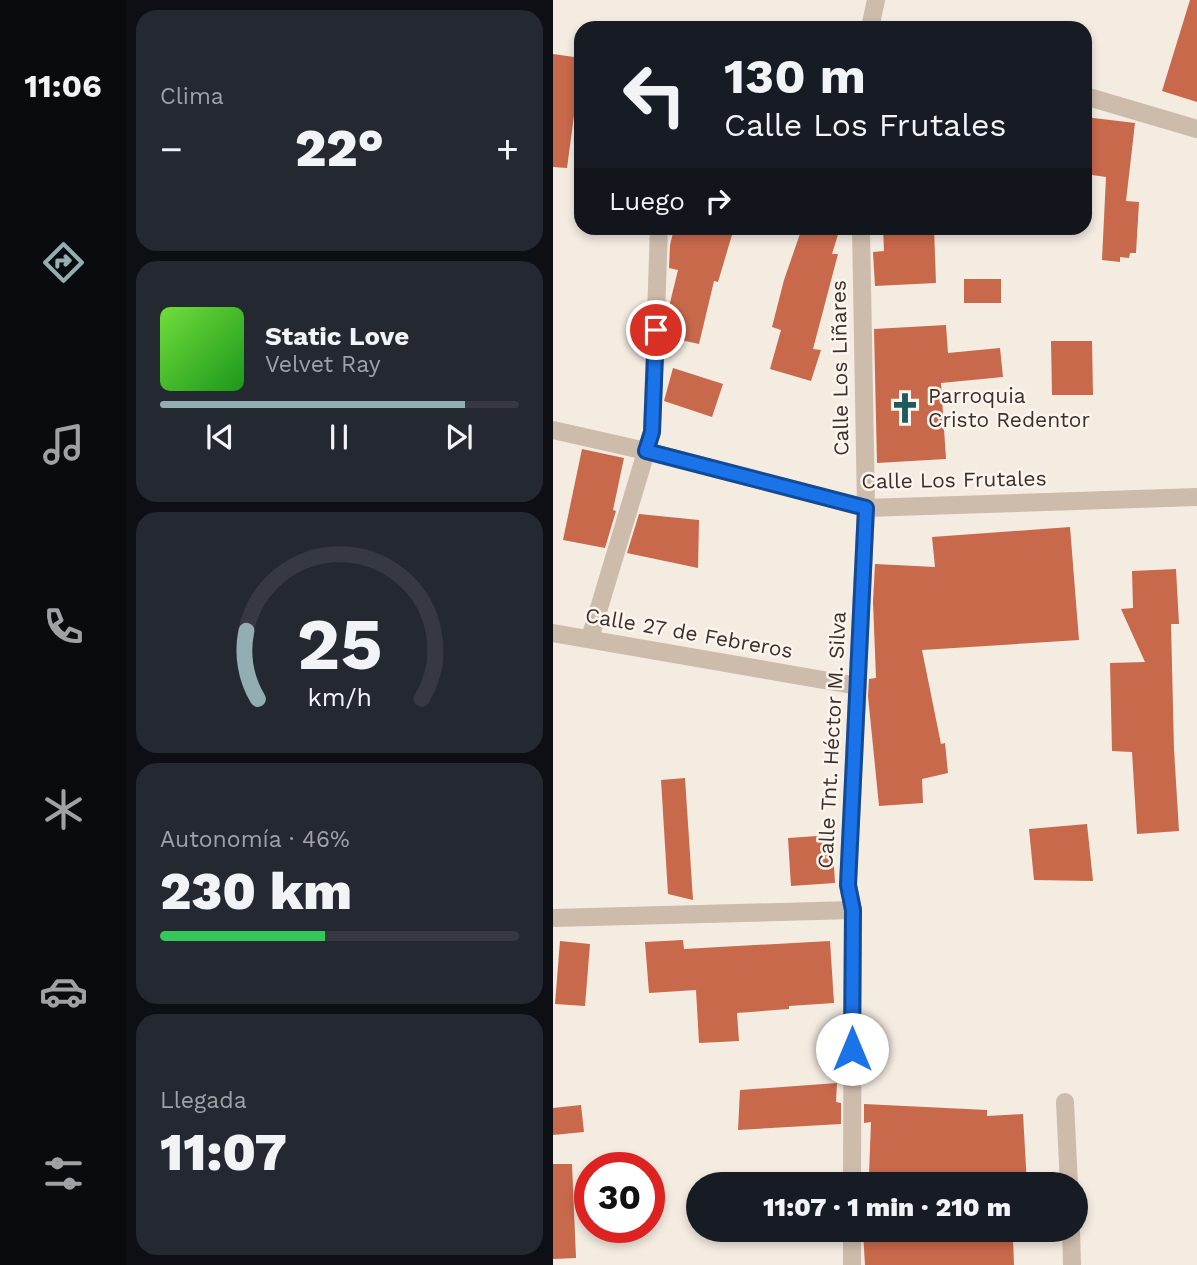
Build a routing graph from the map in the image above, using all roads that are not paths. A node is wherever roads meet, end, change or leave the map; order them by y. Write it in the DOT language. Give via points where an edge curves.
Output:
graph roads {
  1 [pos="876,0"];
  2 [pos="872,21"];
  3 [pos="1092,98"];
  4 [pos="1197,128"];
  5 [pos="659,235"];
  6 [pos="861,235"];
  7 [pos="553,430"];
  8 [pos="646,451"];
  9 [pos="1197,497"];
  10 [pos="866,508"];
  11 [pos="553,633"];
  12 [pos="590,638"];
  13 [pos="858,686"];
  14 [pos="853,910"];
  15 [pos="553,918"];
  16 [pos="1065,1102"];
  17 [pos="852,1172"];
  18 [pos="1068,1172"];
  19 [pos="852,1242"];
  20 [pos="1071,1242"];
  21 [pos="852,1265"];
  22 [pos="1072,1265"];
  1 -- 2 [label="street"];
  3 -- 4 [label="street"];
  5 -- 8 [label="street" via="652,432"];
  6 -- 10 [label="street, Calle Los Liñares"];
  7 -- 8 [label="street, Calle Los Frutales"];
  8 -- 10 [label="street, Calle Los Frutales"];
  8 -- 12 [label="street"];
  9 -- 10 [label="street, Calle Los Frutales"];
  10 -- 13 [label="street, Calle Tnt. Héctor M. Silva"];
  11 -- 12 [label="street, Calle 27 de Febreros"];
  12 -- 13 [label="street, Calle 27 de Febreros"];
  13 -- 14 [label="street, Calle Tnt. Héctor M. Silva" via="848,885"];
  14 -- 15 [label="street"];
  14 -- 17 [label="street, Calle Tnt. Héctor M. Silva"];
  16 -- 18 [label="street"];
  19 -- 21 [label="street"];
  20 -- 22 [label="street"];
}
